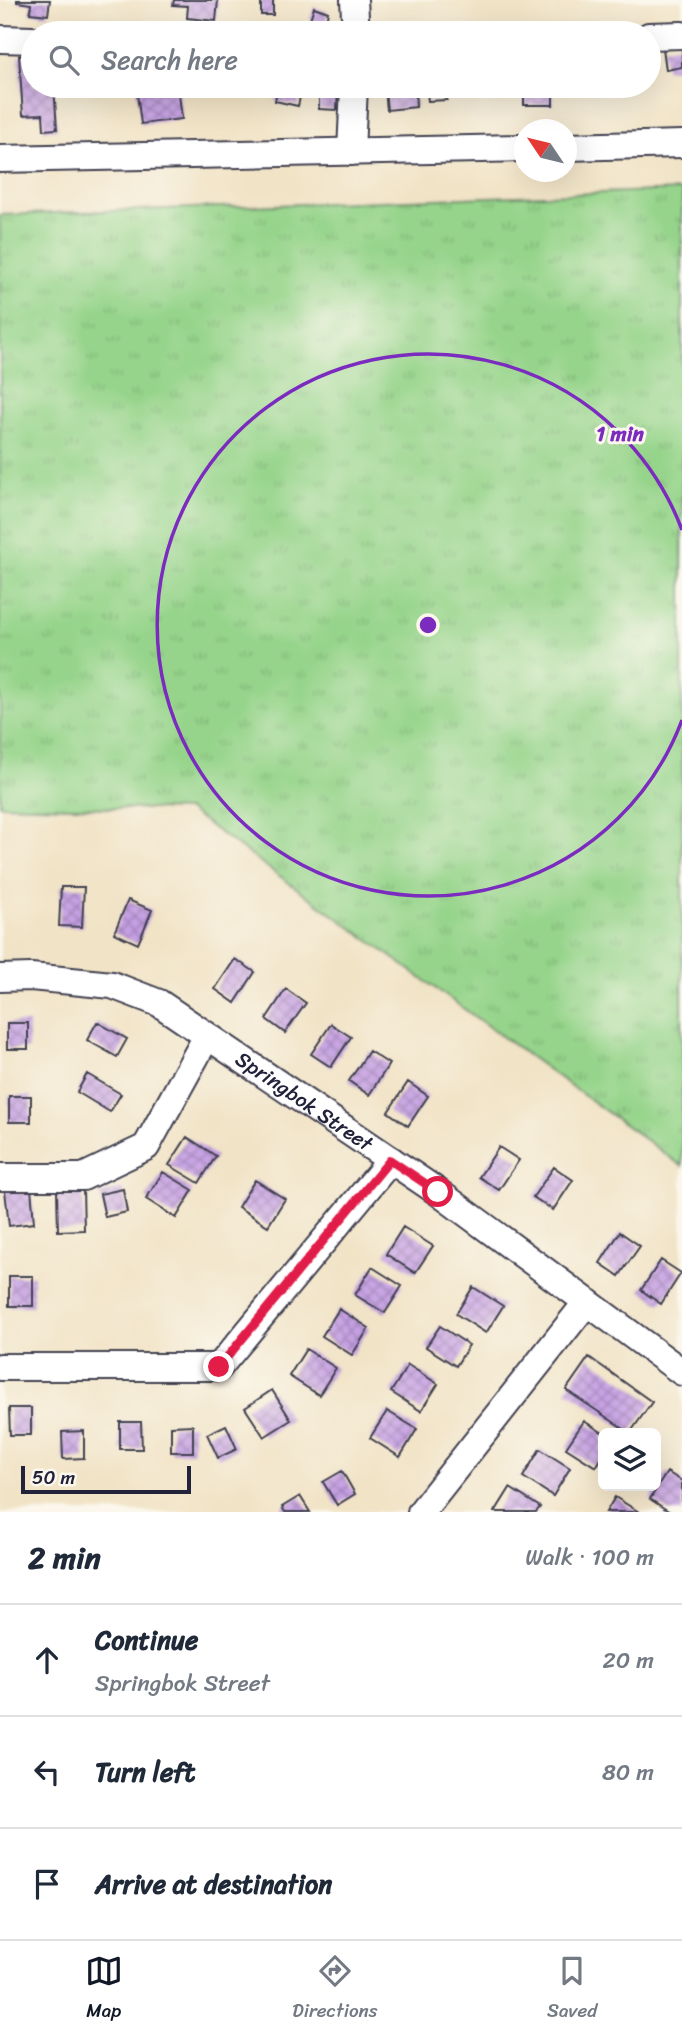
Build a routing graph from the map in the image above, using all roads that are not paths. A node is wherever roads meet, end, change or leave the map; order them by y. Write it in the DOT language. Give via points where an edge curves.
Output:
graph roads {
  1 [pos="354,0"];
  2 [pos="355,21"];
  3 [pos="682,35"];
  4 [pos="661,36"];
  5 [pos="0,39"];
  6 [pos="21,40"];
  7 [pos="353,98"];
  8 [pos="682,144"];
  9 [pos="577,147"];
  10 [pos="514,148"];
  11 [pos="351,152"];
  12 [pos="0,159"];
  13 [pos="0,978"];
  14 [pos="207,1036"];
  15 [pos="390,1160"];
  16 [pos="0,1177"];
  17 [pos="587,1301"];
  18 [pos="0,1367"];
  19 [pos="682,1372"];
  20 [pos="421,1512"];
  1 -- 2 [label="street"];
  3 -- 4 [label="street"];
  5 -- 6 [label="street"];
  7 -- 11 [label="street"];
  8 -- 9 [label="street"];
  10 -- 11 [label="street"];
  11 -- 12 [label="street"];
  13 -- 14 [label="street, Springbok Street" via="112,985 159,1003"];
  14 -- 15 [label="street, Springbok Street"];
  14 -- 16 [label="street" via="146,1147 83,1177"];
  15 -- 17 [label="street, Springbok Street"];
  15 -- 18 [label="street" via="219,1367"];
  17 -- 19 [label="street, Springbok Street"];
  17 -- 20 [label="street"];
}
